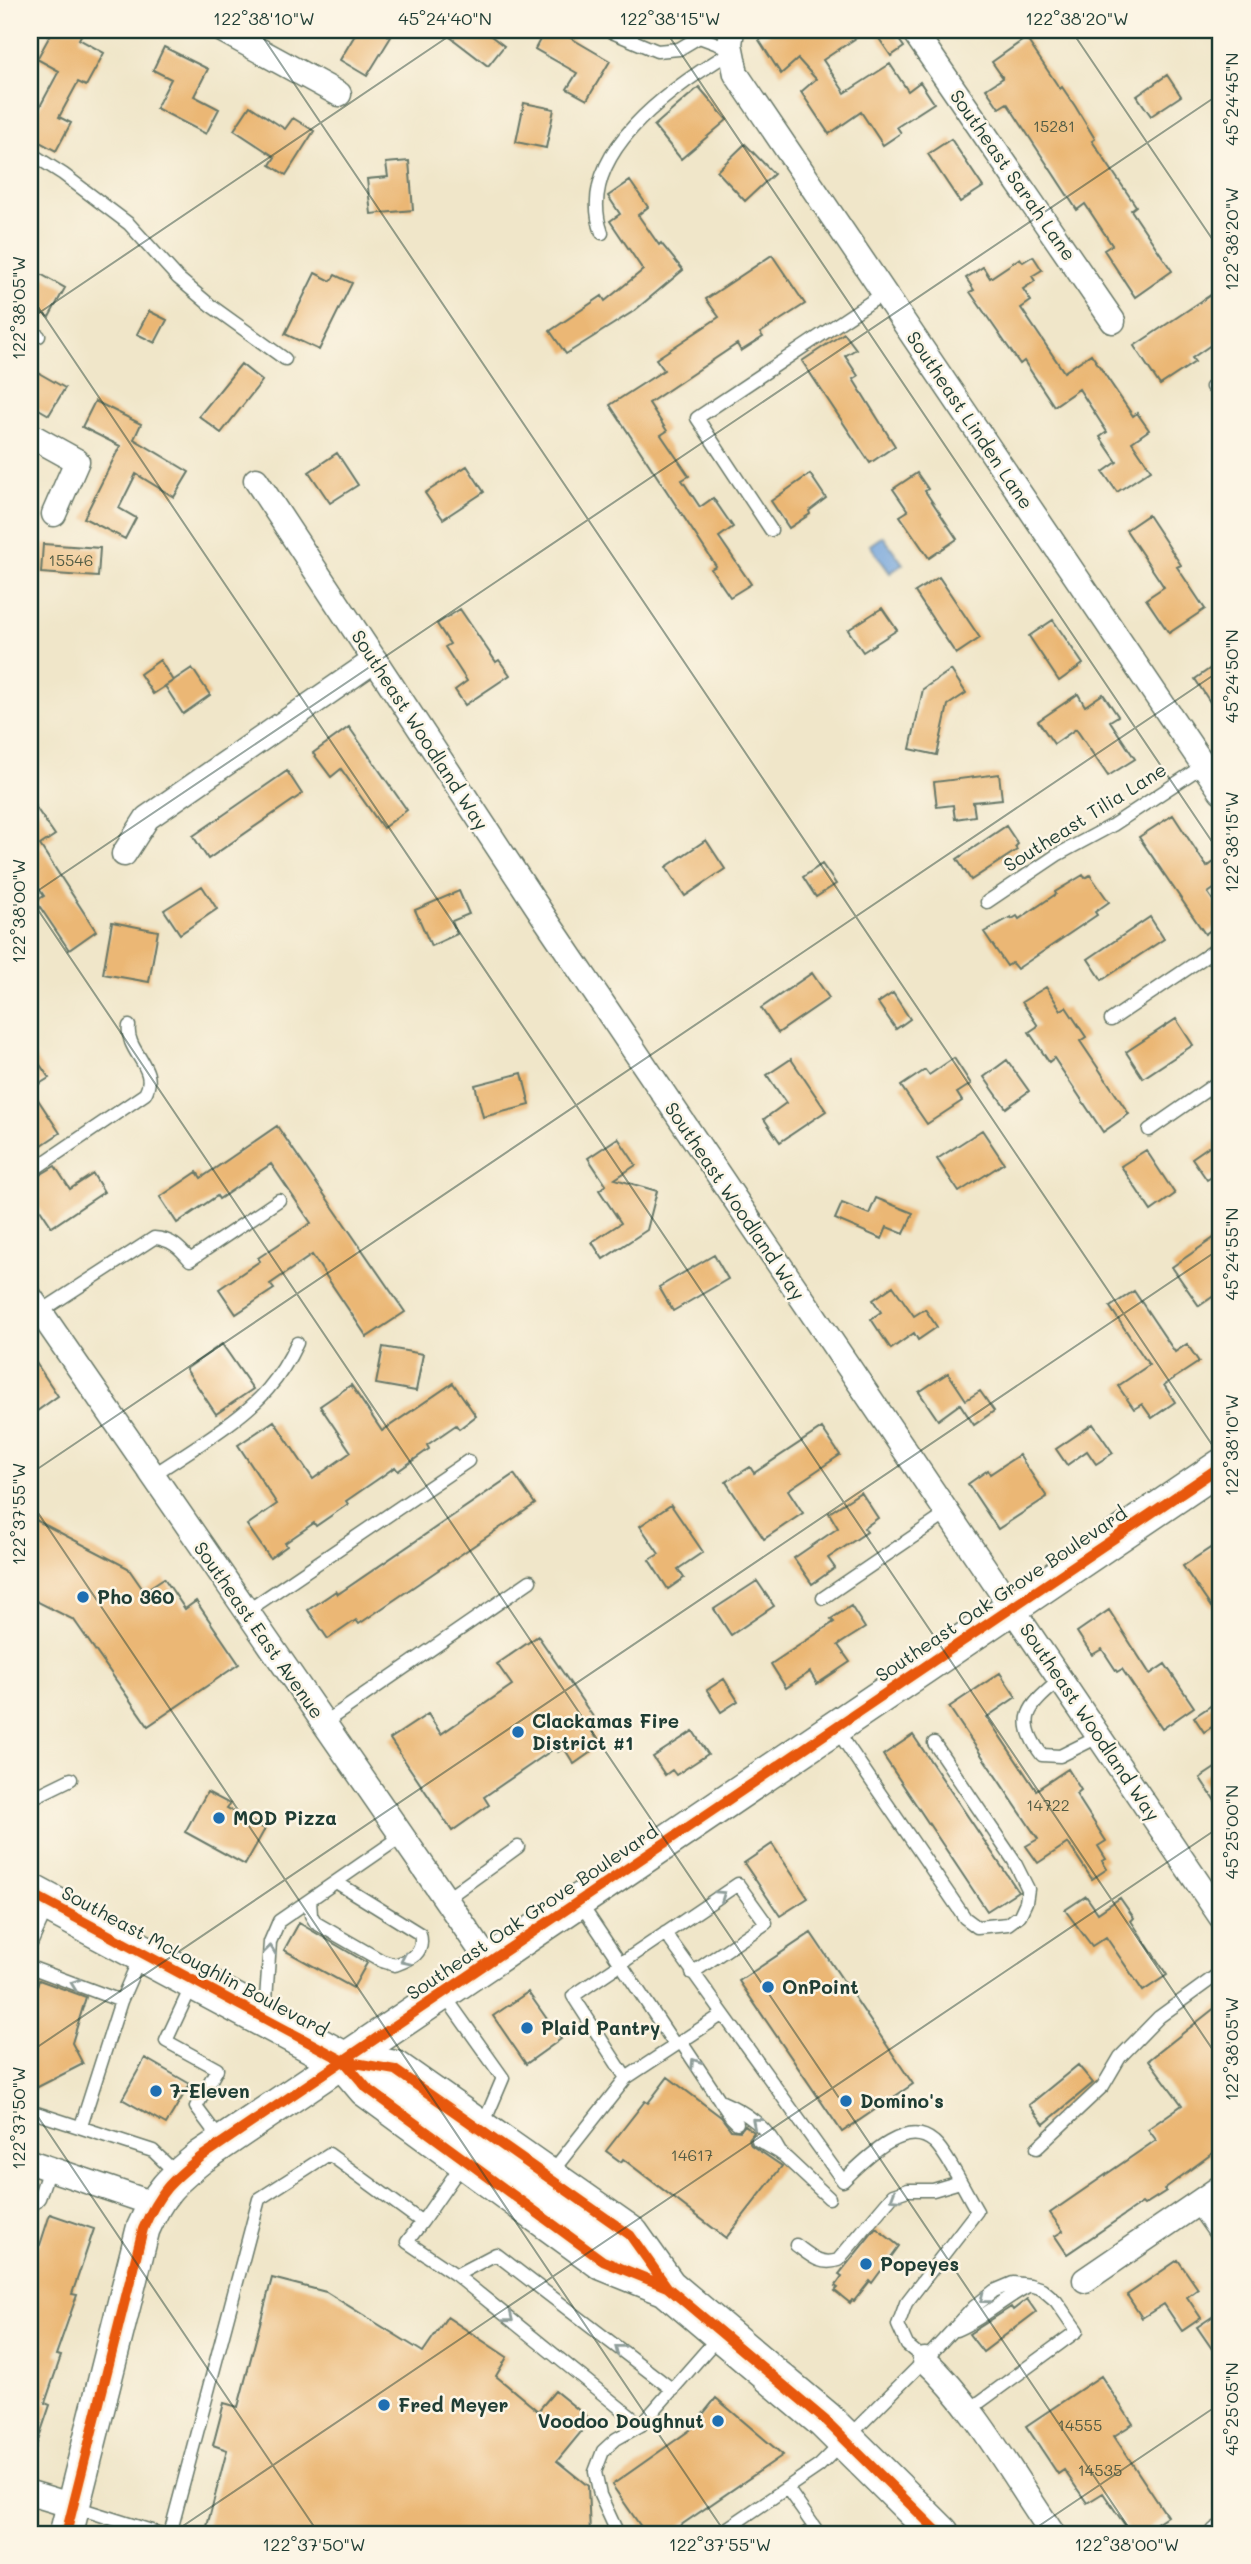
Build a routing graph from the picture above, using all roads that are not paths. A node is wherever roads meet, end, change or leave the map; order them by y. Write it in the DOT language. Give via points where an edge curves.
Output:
graph roads {
  1 [pos="222,30"];
  2 [pos="607,30"];
  3 [pos="913,30"];
  4 [pos="731,43"];
  5 [pos="339,94"];
  6 [pos="30,153"];
  7 [pos="602,233"];
  8 [pos="884,293"];
  9 [pos="1114,321"];
  10 [pos="285,359"];
  11 [pos="30,435"];
  12 [pos="256,481"];
  13 [pos="54,514"];
  14 [pos="771,530"];
  15 [pos="375,660"];
  16 [pos="1204,765"];
  17 [pos="1221,791"];
  18 [pos="124,854"];
  19 [pos="987,902"];
  20 [pos="1221,946"];
  21 [pos="1111,1020"];
  22 [pos="129,1026"];
  23 [pos="1221,1080"];
  24 [pos="1149,1130"];
  25 [pos="30,1172"];
  26 [pos="279,1200"];
  27 [pos="35,1304"];
  28 [pos="298,1343"];
  29 [pos="468,1461"];
  30 [pos="1221,1466"];
  31 [pos="153,1475"];
  32 [pos="948,1513"];
  33 [pos="530,1581"];
  34 [pos="822,1598"];
  35 [pos="1013,1607"];
  36 [pos="247,1611"];
  37 [pos="1061,1679"];
  38 [pos="324,1723"];
  39 [pos="836,1728"];
  40 [pos="1100,1736"];
  41 [pos="934,1743"];
  42 [pos="71,1779"];
  43 [pos="30,1798"];
  44 [pos="402,1836"];
  45 [pos="518,1847"];
  46 [pos="336,1882"];
  47 [pos="40,1898"];
  48 [pos="446,1899"];
  49 [pos="310,1900"];
  50 [pos="579,1902"];
  51 [pos="1221,1917"];
  52 [pos="665,1933"];
  53 [pos="30,1946"];
  54 [pos="143,1952"];
  55 [pos="489,1962"];
  56 [pos="620,1964"];
  57 [pos="30,1967"];
  58 [pos="1221,1972"];
  59 [pos="692,1973"];
  60 [pos="195,1980"];
  61 [pos="443,1993"];
  62 [pos="121,2001"];
  63 [pos="723,2014"];
  64 [pos="265,2018"];
  65 [pos="678,2043"];
  66 [pos="344,2061"];
  67 [pos="626,2078"];
  68 [pos="720,2101"];
  69 [pos="30,2111"];
  70 [pos="737,2123"];
  71 [pos="81,2126"];
  72 [pos="758,2140"];
  73 [pos="223,2142"];
  74 [pos="473,2144"];
  75 [pos="1037,2148"];
  76 [pos="782,2154"];
  77 [pos="39,2166"];
  78 [pos="178,2175"];
  79 [pos="548,2175"];
  80 [pos="960,2182"];
  81 [pos="1221,2187"];
  82 [pos="828,2198"];
  83 [pos="1200,2202"];
  84 [pos="153,2204"];
  85 [pos="30,2208"];
  86 [pos="422,2222"];
  87 [pos="1221,2232"];
  88 [pos="796,2245"];
  89 [pos="456,2275"];
  90 [pos="1085,2280"];
  91 [pos="667,2287"];
  92 [pos="722,2333"];
  93 [pos="925,2360"];
  94 [pos="673,2390"];
  95 [pos="969,2410"];
  96 [pos="641,2426"];
  97 [pos="844,2438"];
  98 [pos="786,2488"];
  99 [pos="30,2493"];
  100 [pos="70,2520"];
  101 [pos="810,2531"];
  102 [pos="161,2534"];
  103 [pos="170,2534"];
  104 [pos="618,2534"];
  105 [pos="719,2534"];
  106 [pos="940,2534"];
  107 [pos="1053,2534"];
  1 -- 5 [label="street"];
  2 -- 4 [label="lane" via="657,51 679,49 699,37"];
  3 -- 9 [label="street, Southeast Sarah Lane"];
  4 -- 7 [label="lane" via="619,142 606,165 599,193 596,215"];
  4 -- 8 [label="street, Southeast Linden Lane" via="736,74"];
  6 -- 10 [label="lane" via="129,224 178,278"];
  8 -- 14 [label="lane" via="697,418"];
  8 -- 16 [label="street, Southeast Linden Lane"];
  11 -- 13 [label="street" via="76,461"];
  12 -- 15 [label="street, Southeast Woodland Way"];
  15 -- 18 [label="street" via="147,818"];
  15 -- 32 [label="street, Southeast Woodland Way"];
  16 -- 17 [label="street, Southeast Linden Lane"];
  16 -- 19 [label="lane, Southeast Tilia Lane"];
  20 -- 21 [label="lane"];
  22 -- 25 [label="lane" via="150,1080 145,1094"];
  23 -- 24 [label="lane"];
  26 -- 27 [label="lane" via="190,1260 168,1239 154,1238"];
  27 -- 31 [label="street, Southeast East Avenue"];
  28 -- 31 [label="lane" via="266,1392"];
  29 -- 36 [label="lane"];
  30 -- 35 [label="street, Southeast Oak Grove Boulevard"];
  31 -- 36 [label="street, Southeast East Avenue"];
  32 -- 34 [label="lane"];
  32 -- 35 [label="street, Southeast Woodland Way"];
  33 -- 38 [label="lane"];
  35 -- 37 [label="street, Southeast Woodland Way"];
  35 -- 39 [label="street, Southeast Oak Grove Boulevard"];
  36 -- 38 [label="street, Southeast East Avenue"];
  37 -- 40 [label="street, Southeast Woodland Way"];
  37 -- 40 [label="lane" via="1036,1700 1027,1716 1032,1742 1042,1755 1060,1756"];
  38 -- 44 [label="street, Southeast East Avenue"];
  39 -- 41 [label="lane" via="965,1918 976,1927 1008,1924 1020,1915 1028,1889"];
  39 -- 50 [label="street, Southeast Oak Grove Boulevard"];
  40 -- 51 [label="street, Southeast Woodland Way"];
  42 -- 43 [label="lane"];
  44 -- 46 [label="lane"];
  44 -- 48 [label="street, Southeast East Avenue"];
  45 -- 48 [label="lane"];
  46 -- 49 [label="lane"];
  46 -- 49 [label="lane, one-way" via="420,1934 420,1952 395,1965 382,1961 316,1923"];
  47 -- 53 [label="lane"];
  47 -- 54 [label="main road, Southeast McLoughlin Boulevard"];
  48 -- 55 [label="street, Southeast East Avenue"];
  64 -- 49 [label="lane, one-way" via="270,1942 279,1921"];
  50 -- 55 [label="street, Southeast Oak Grove Boulevard"];
  50 -- 56 [label="lane"];
  52 -- 56 [label="lane"];
  52 -- 59 [label="lane"];
  52 -- 59 [label="lane, one-way" via="738,1884 766,1923"];
  54 -- 60 [label="main road, Southeast McLoughlin Boulevard"];
  54 -- 62 [label="lane"];
  55 -- 61 [label="street, Southeast Oak Grove Boulevard"];
  56 -- 65 [label="lane"];
  56 -- 67 [label="lane" via="573,1996"];
  62 -- 57 [label="lane, one-way"];
  58 -- 75 [label="lane" via="1159,2018 1119,2057 1103,2087"];
  59 -- 63 [label="lane"];
  60 -- 64 [label="main road, Southeast McLoughlin Boulevard"];
  60 -- 73 [label="lane" via="166,2040 217,2069 196,2108"];
  61 -- 66 [label="street, Southeast Oak Grove Boulevard"];
  61 -- 74 [label="lane" via="503,2078"];
  62 -- 71 [label="lane"];
  63 -- 65 [label="lane"];
  63 -- 80 [label="lane" via="843,2182 878,2148 904,2136 922,2136 934,2142"];
  64 -- 66 [label="main road, Southeast McLoughlin Boulevard"];
  65 -- 67 [label="lane"];
  68 -- 65 [label="lane, one-way"];
  66 -- 73 [label="street, Southeast Oak Grove Boulevard"];
  66 -- 74 [label="main road, Southeast McLoughlin Boulevard" via="395,2070"];
  67 -- 79 [label="lane"];
  68 -- 70 [label="lane"];
  76 -- 68 [label="lane, one-way" via="771,2135 746,2112"];
  69 -- 71 [label="lane"];
  71 -- 78 [label="lane" via="153,2151"];
  72 -- 76 [label="lane"];
  73 -- 78 [label="street, Southeast Oak Grove Boulevard"];
  74 -- 79 [label="main road, Southeast McLoughlin Boulevard"];
  74 -- 86 [label="lane"];
  74 -- 91 [label="main road, Southeast McLoughlin Boulevard" via="603,2261"];
  76 -- 82 [label="lane"];
  77 -- 84 [label="street"];
  77 -- 85 [label="lane" via="39,2198"];
  78 -- 84 [label="street, Southeast Oak Grove Boulevard"];
  79 -- 91 [label="main road, Southeast McLoughlin Boulevard" via="630,2235"];
  80 -- 88 [label="lane, one-way" via="893,2195 838,2260 827,2263"];
  80 -- 93 [label="lane" via="977,2211 906,2303 898,2325 906,2345"];
  81 -- 83 [label="street"];
  83 -- 87 [label="street"];
  83 -- 90 [label="street"];
  84 -- 100 [label="street, Southeast Oak Grove Boulevard"];
  86 -- 89 [label="lane" via="407,2242"];
  86 -- 103 [label="lane" via="328,2154 259,2199"];
  94 -- 89 [label="lane, one-way" via="496,2254"];
  89 -- 96 [label="lane, one-way"];
  91 -- 92 [label="main road, Southeast McLoughlin Boulevard"];
  92 -- 94 [label="lane"];
  92 -- 97 [label="main road, Southeast McLoughlin Boulevard"];
  93 -- 95 [label="street"];
  95 -- 93 [label="lane, one-way" via="1077,2330 1056,2301 1030,2285 1013,2283 994,2291"];
  93 -- 97 [label="lane"];
  94 -- 96 [label="lane"];
  95 -- 107 [label="street"];
  96 -- 104 [label="lane" via="603,2451 595,2472"];
  97 -- 98 [label="lane" via="819,2466"];
  97 -- 106 [label="main road, Southeast McLoughlin Boulevard"];
  98 -- 101 [label="lane"];
  98 -- 105 [label="lane"];
  99 -- 100 [label="street"];
  100 -- 102 [label="lane"];
}
